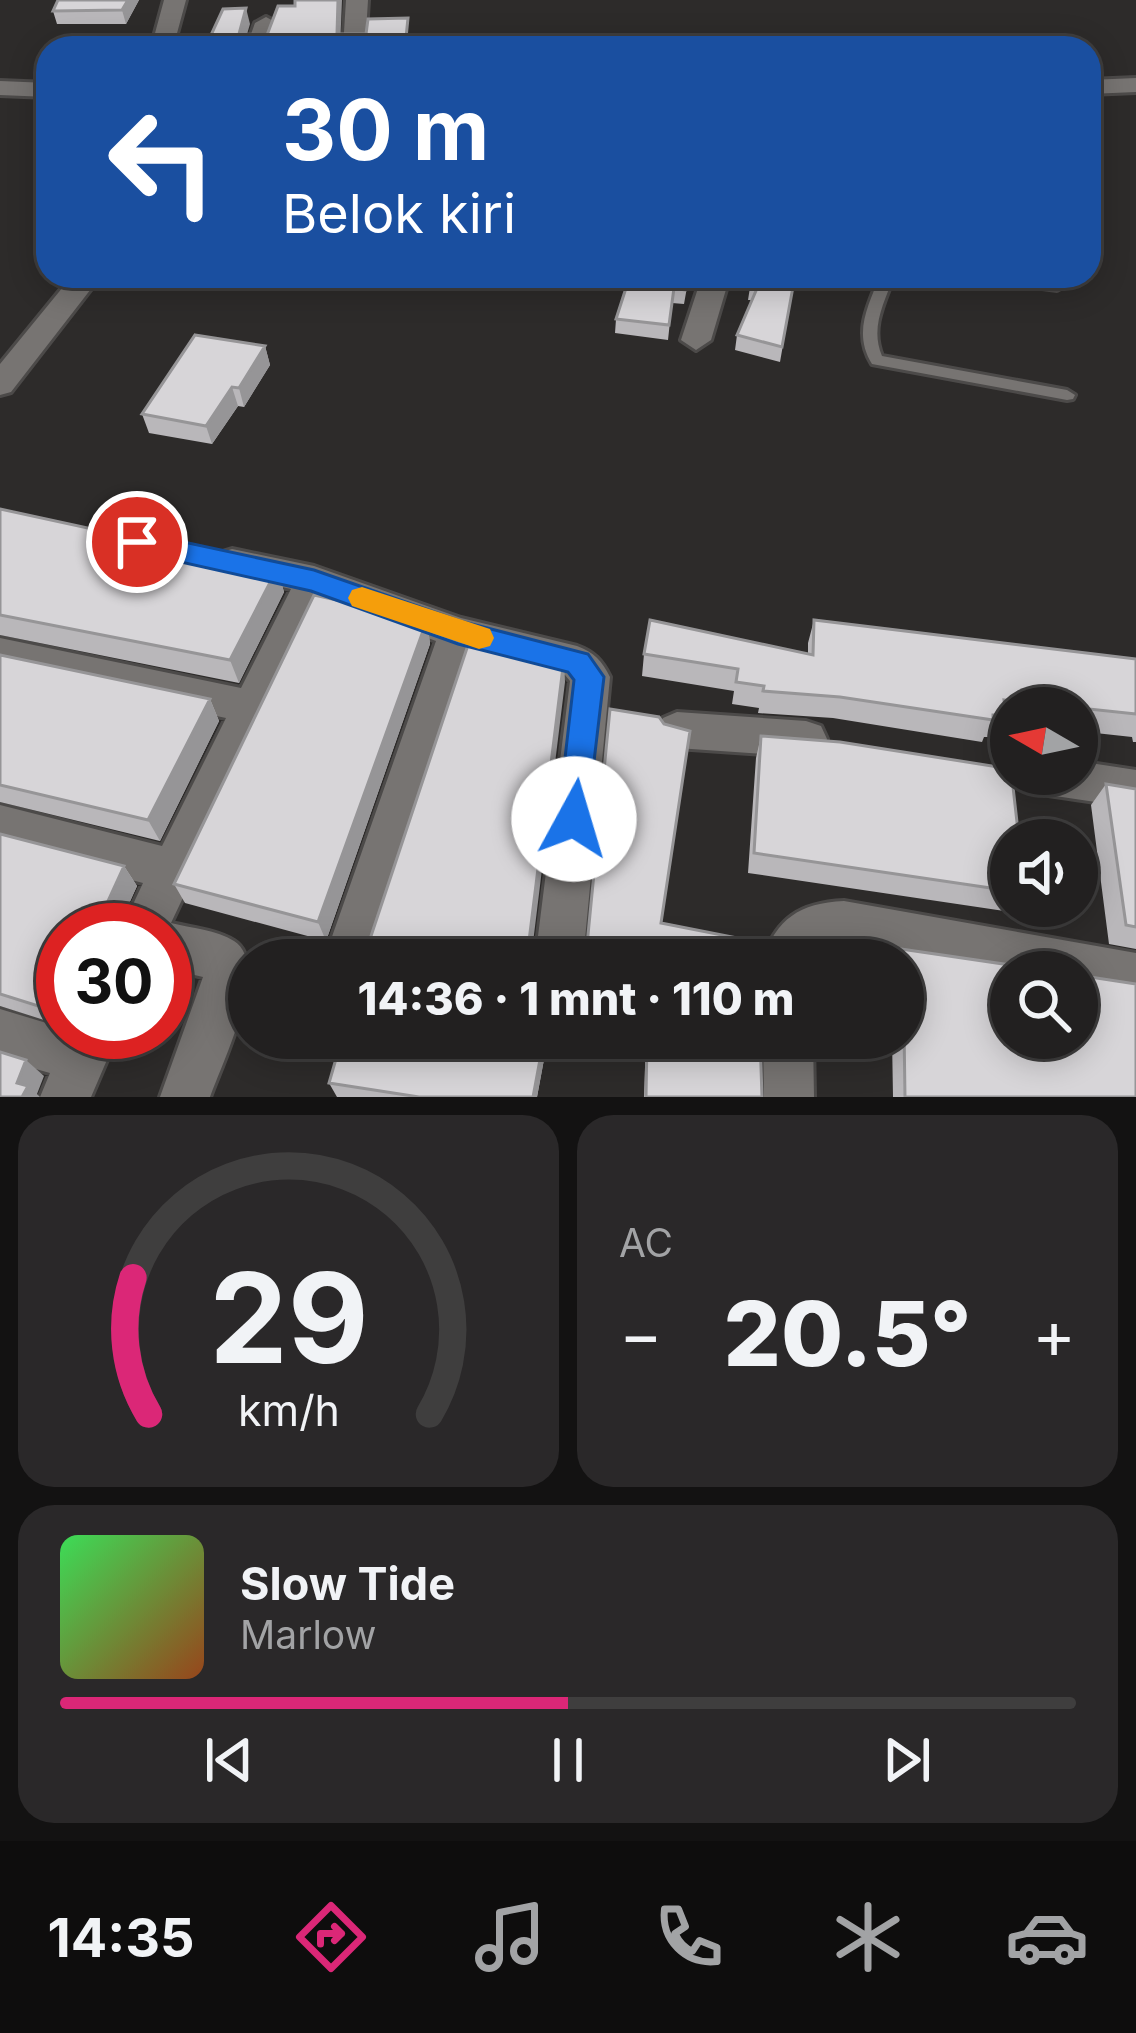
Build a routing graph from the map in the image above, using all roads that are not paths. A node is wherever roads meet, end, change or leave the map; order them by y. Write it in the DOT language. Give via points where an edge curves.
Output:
graph roads {
  1 [pos="175,0"];
  2 [pos="357,0"];
  3 [pos="266,23"];
  4 [pos="165,36"];
  5 [pos="261,36"];
  6 [pos="355,36"];
  7 [pos="1136,85"];
  8 [pos="1101,86"];
  9 [pos="0,88"];
  10 [pos="36,90"];
  11 [pos="77,288"];
  12 [pos="712,288"];
  13 [pos="883,288"];
  14 [pos="696,340"];
  15 [pos="0,385"];
  16 [pos="1067,395"];
  17 [pos="203,556"];
  18 [pos="314,580"];
  19 [pos="458,632"];
  20 [pos="0,654"];
  21 [pos="253,707"];
  22 [pos="676,730"];
  23 [pos="855,745"];
  24 [pos="1098,783"];
  25 [pos="1136,789"];
  26 [pos="0,825"];
  27 [pos="171,869"];
  28 [pos="156,903"];
  29 [pos="355,939"];
  30 [pos="561,939"];
  31 [pos="793,939"];
  32 [pos="192,952"];
  33 [pos="1136,977"];
  34 [pos="0,1034"];
  35 [pos="788,1059"];
  36 [pos="80,1062"];
  37 [pos="185,1097"];
  38 [pos="789,1097"];
  1 -- 4 [label="street"];
  2 -- 6 [label="street"];
  3 -- 5 [label="street"];
  7 -- 8 [label="street"];
  9 -- 10 [label="street"];
  11 -- 15 [label="street"];
  12 -- 14 [label="street"];
  13 -- 16 [label="lane" via="868,332 877,360"];
  17 -- 18 [label="street"];
  18 -- 19 [label="street"];
  18 -- 21 [label="street"];
  19 -- 29 [label="street"];
  19 -- 30 [label="street" via="577,662 590,677"];
  20 -- 21 [label="street"];
  21 -- 27 [label="street"];
  22 -- 23 [label="street"];
  24 -- 25 [label="street"];
  26 -- 27 [label="street"];
  27 -- 28 [label="street"];
  31 -- 33 [label="street" via="803,928 844,923"];
  32 -- 37 [label="street" via="230,970"];
  34 -- 36 [label="street"];
  35 -- 38 [label="street"];
}
